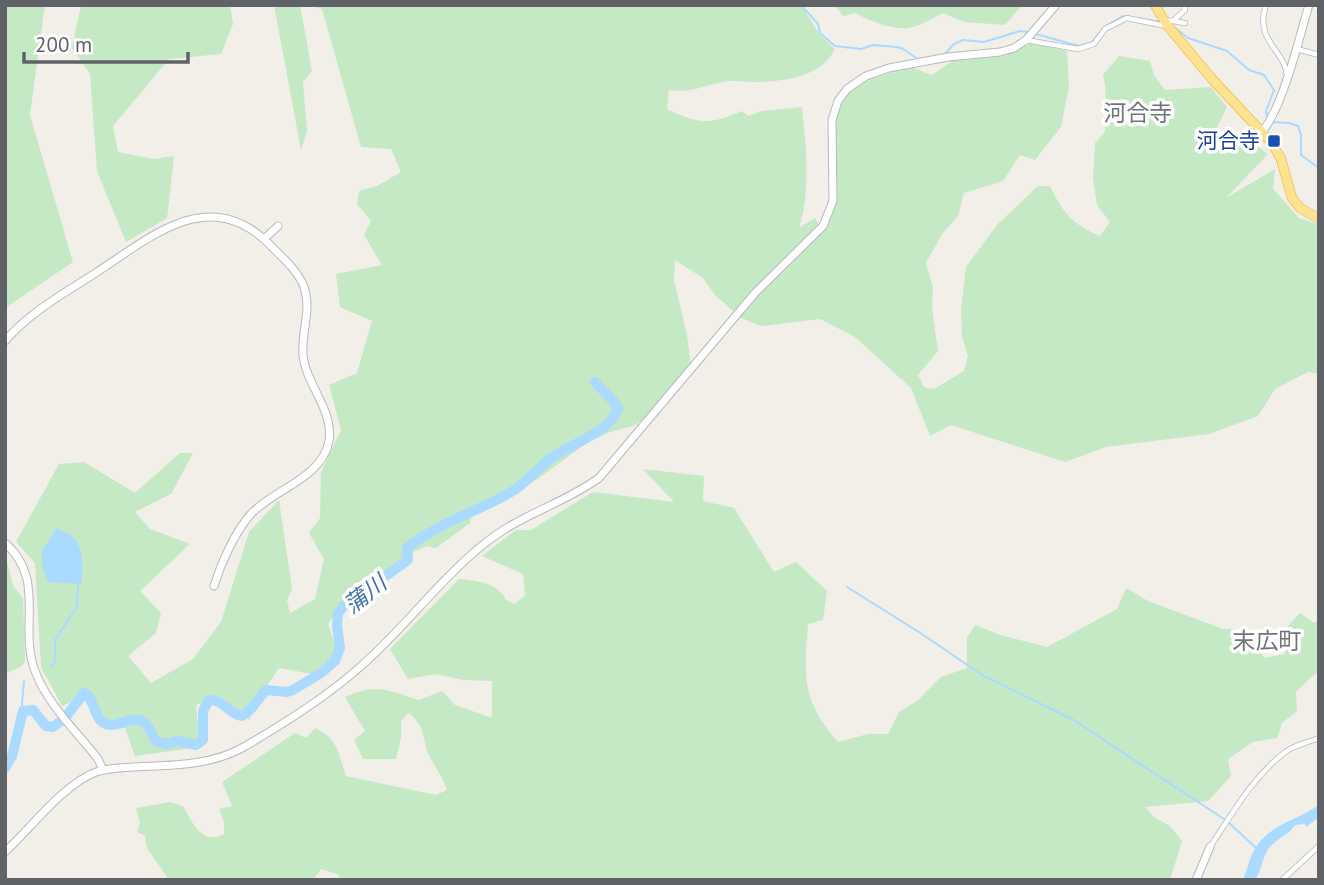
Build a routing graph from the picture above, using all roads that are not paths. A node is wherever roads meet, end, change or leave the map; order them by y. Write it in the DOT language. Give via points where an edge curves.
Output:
graph roads {
  1 [pos="1056,5"];
  2 [pos="1155,5"];
  3 [pos="1184,5"];
  4 [pos="1266,5"];
  5 [pos="1309,5"];
  6 [pos="1167,22"];
  7 [pos="1185,23"];
  8 [pos="1027,38"];
  9 [pos="1296,48"];
  10 [pos="1319,55"];
  11 [pos="1287,76"];
  12 [pos="1265,129"];
  13 [pos="1319,219"];
  14 [pos="278,226"];
  15 [pos="264,239"];
  16 [pos="5,341"];
  17 [pos="5,543"];
  18 [pos="214,586"];
  19 [pos="1319,738"];
  20 [pos="103,770"];
  21 [pos="1319,846"];
  22 [pos="1210,847"];
  23 [pos="5,852"];
  24 [pos="1196,880"];
  25 [pos="1282,880"];
  1 -- 8 [label="street"];
  2 -- 6 [label="highway"];
  3 -- 6 [label="street" via="1185,10"];
  4 -- 11 [label="street" via="1265,31"];
  5 -- 9 [label="street"];
  6 -- 7 [label="street"];
  6 -- 8 [label="street" via="1127,18 1105,29 1090,46 1074,49"];
  6 -- 12 [label="highway" via="1212,79"];
  8 -- 20 [label="street" via="1000,52 910,63 866,76 843,94 832,120 833,201 823,226 755,293 604,473 491,538 361,666 326,694 218,758"];
  9 -- 10 [label="street"];
  9 -- 11 [label="street"];
  11 -- 12 [label="street"];
  12 -- 13 [label="highway" via="1292,198"];
  14 -- 15 [label="street"];
  15 -- 16 [label="street" via="239,222 220,217 174,223 38,310"];
  15 -- 18 [label="street" via="304,288 304,362 327,417 329,439 315,467 247,518"];
  17 -- 20 [label="street" via="19,558 29,585 32,659 41,684"];
  19 -- 22 [label="street" via="1285,752 1271,765 1231,812"];
  20 -- 23 [label="street" via="73,785"];
  21 -- 25 [label="street"];
  22 -- 24 [label="street"];
}
